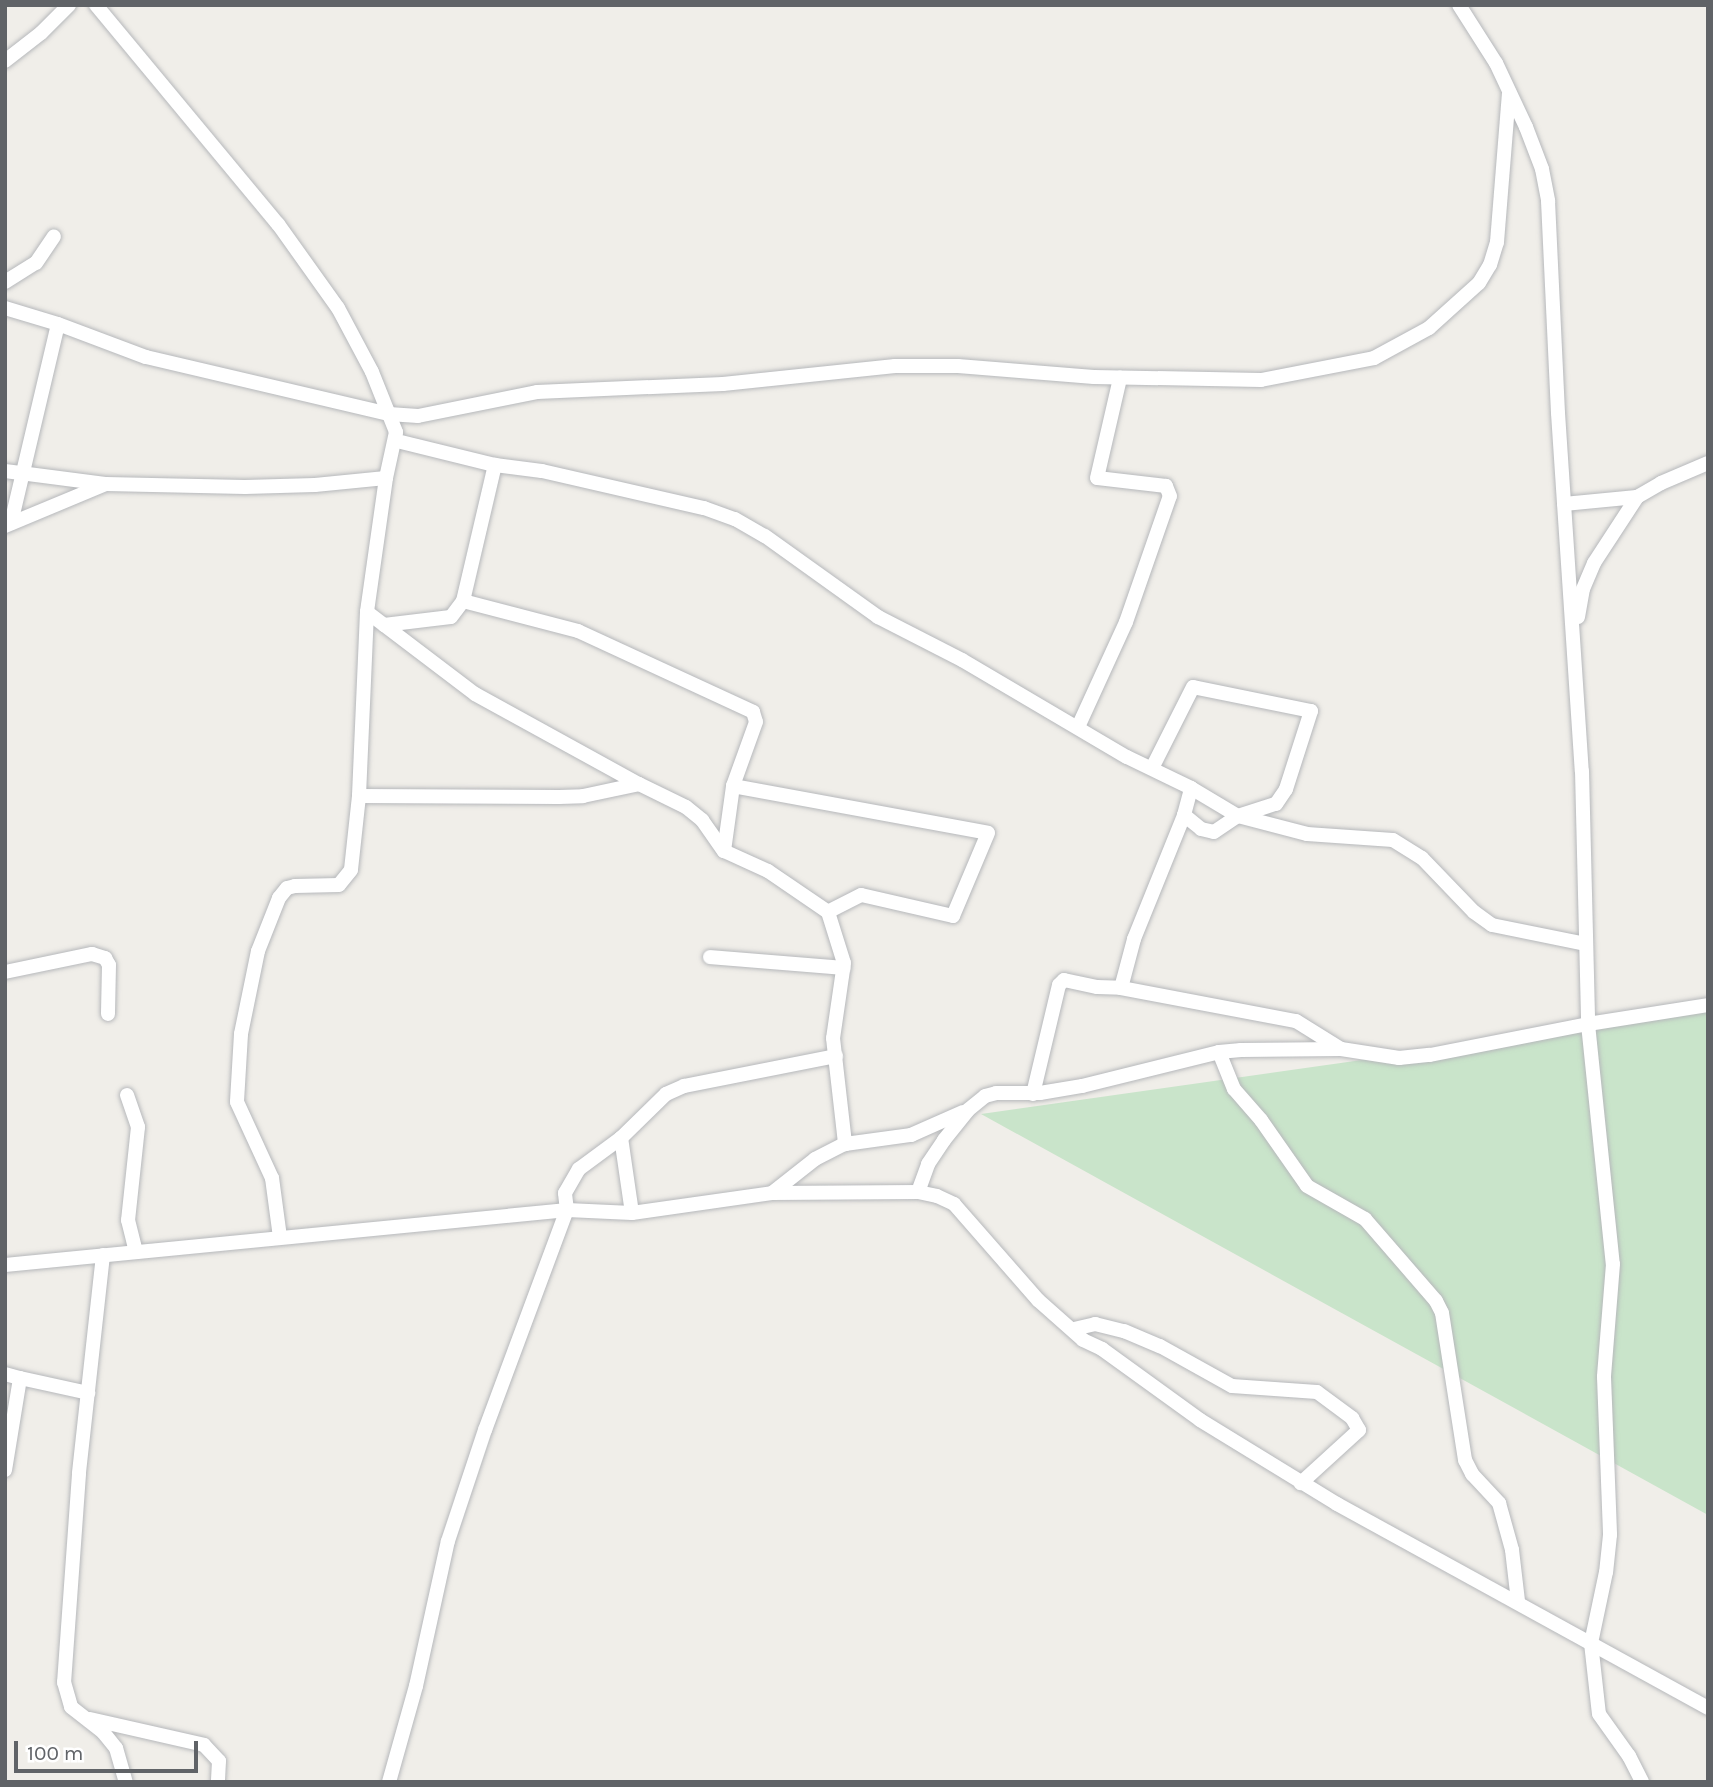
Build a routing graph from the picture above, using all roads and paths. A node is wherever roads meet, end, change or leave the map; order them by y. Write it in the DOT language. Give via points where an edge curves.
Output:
graph roads {
  1 [pos="69,5"];
  2 [pos="96,5"];
  3 [pos="1459,5"];
  4 [pos="5,61"];
  5 [pos="1509,92"];
  6 [pos="54,236"];
  7 [pos="5,282"];
  8 [pos="5,309"];
  9 [pos="58,324"];
  10 [pos="1120,378"];
  11 [pos="389,414"];
  12 [pos="397,441"];
  13 [pos="1708,463"];
  14 [pos="495,465"];
  15 [pos="5,471"];
  16 [pos="24,473"];
  17 [pos="386,478"];
  18 [pos="106,484"];
  19 [pos="1637,498"];
  20 [pos="1564,504"];
  21 [pos="8,524"];
  22 [pos="463,601"];
  23 [pos="367,612"];
  24 [pos="384,625"];
  25 [pos="1574,640"];
  26 [pos="1078,727"];
  27 [pos="1152,768"];
  28 [pos="639,784"];
  29 [pos="733,786"];
  30 [pos="1191,788"];
  31 [pos="359,796"];
  32 [pos="1184,815"];
  33 [pos="1238,816"];
  34 [pos="724,851"];
  35 [pos="828,912"];
  36 [pos="1585,944"];
  37 [pos="710,957"];
  38 [pos="844,968"];
  39 [pos="5,972"];
  40 [pos="1121,988"];
  41 [pos="1708,1005"];
  42 [pos="108,1014"];
  43 [pos="1588,1024"];
  44 [pos="1341,1049"];
  45 [pos="1219,1052"];
  46 [pos="836,1056"];
  47 [pos="1033,1094"];
  48 [pos="127,1095"];
  49 [pos="968,1110"];
  50 [pos="621,1138"];
  51 [pos="845,1144"];
  52 [pos="918,1192"];
  53 [pos="772,1193"];
  54 [pos="567,1210"];
  55 [pos="632,1213"];
  56 [pos="280,1237"];
  57 [pos="136,1252"];
  58 [pos="103,1255"];
  59 [pos="5,1265"];
  60 [pos="1074,1329"];
  61 [pos="12,1376"];
  62 [pos="88,1393"];
  63 [pos="5,1470"];
  64 [pos="1301,1483"];
  65 [pos="1518,1601"];
  66 [pos="1591,1643"];
  67 [pos="1708,1708"];
  68 [pos="85,1718"];
  69 [pos="126,1782"];
  70 [pos="218,1782"];
  71 [pos="389,1782"];
  72 [pos="1642,1782"];
  1 -- 4 [label="street"];
  2 -- 11 [label="street" via="278,224 338,308"];
  3 -- 5 [label="street"];
  5 -- 10 [label="street" via="1500,214 1490,265 1479,284 1429,328 1362,362 1261,380"];
  5 -- 20 [label="street" via="1535,147 1548,201"];
  6 -- 7 [label="street" via="36,263"];
  8 -- 9 [label="street"];
  9 -- 11 [label="street" via="146,357"];
  9 -- 16 [label="street"];
  10 -- 11 [label="street" via="895,366 723,384 537,392 437,414"];
  10 -- 26 [label="street" via="1097,478 1166,486 1170,496 1126,622"];
  11 -- 12 [label="street"];
  12 -- 14 [label="street"];
  12 -- 17 [label="street"];
  13 -- 19 [label="street"];
  14 -- 22 [label="street"];
  14 -- 26 [label="street" via="542,471 735,519 878,617"];
  15 -- 16 [label="street"];
  16 -- 18 [label="street"];
  16 -- 21 [label="street"];
  17 -- 18 [label="street" via="244,487"];
  17 -- 23 [label="street"];
  18 -- 21 [label="street"];
  19 -- 20 [label="street"];
  19 -- 25 [label="street" via="1594,562 1583,589"];
  20 -- 25 [label="street"];
  22 -- 24 [label="street" via="451,617"];
  22 -- 29 [label="street" via="578,631 753,712 756,722"];
  23 -- 24 [label="street"];
  23 -- 31 [label="street"];
  24 -- 28 [label="street" via="475,694"];
  25 -- 36 [label="street"];
  26 -- 27 [label="street"];
  27 -- 30 [label="street"];
  27 -- 33 [label="street" via="1194,688 1311,711 1283,797 1271,807"];
  28 -- 31 [label="street" via="559,797"];
  28 -- 34 [label="street" via="695,814"];
  29 -- 34 [label="street"];
  29 -- 35 [label="street" via="988,833 954,916 860,895"];
  30 -- 32 [label="street"];
  30 -- 33 [label="street"];
  31 -- 56 [label="street" via="355,848 345,880 331,886 287,888 268,920 241,1034 237,1102 272,1178"];
  32 -- 33 [label="street" via="1201,829 1214,832"];
  32 -- 40 [label="street" via="1134,939"];
  33 -- 36 [label="street" via="1307,834 1393,840 1422,858 1492,925"];
  34 -- 35 [label="street" via="768,871"];
  35 -- 38 [label="street"];
  36 -- 43 [label="street"];
  37 -- 38 [label="street"];
  38 -- 46 [label="street" via="834,1029"];
  39 -- 42 [label="street" via="92,954 105,958 109,965"];
  40 -- 44 [label="street" via="1296,1021"];
  40 -- 47 [label="street" via="1064,980 1059,985"];
  41 -- 43 [label="street"];
  43 -- 44 [label="street" via="1406,1058"];
  43 -- 66 [label="street" via="1613,1264 1604,1377 1610,1535"];
  44 -- 45 [label="street"];
  45 -- 47 [label="street" via="1117,1080"];
  45 -- 65 [label="street" via="1234,1089 1307,1186 1365,1219 1436,1301 1442,1313 1467,1468 1499,1503 1512,1550"];
  46 -- 50 [label="street" via="677,1088"];
  46 -- 51 [label="street"];
  47 -- 49 [label="street" via="996,1093"];
  48 -- 57 [label="street" via="138,1127 128,1220"];
  49 -- 51 [label="street" via="911,1135"];
  49 -- 52 [label="street" via="928,1164"];
  50 -- 54 [label="street" via="573,1177 565,1194"];
  50 -- 55 [label="street"];
  51 -- 53 [label="street" via="816,1159"];
  52 -- 53 [label="street"];
  52 -- 60 [label="street" via="954,1203 1038,1300"];
  53 -- 55 [label="street"];
  54 -- 55 [label="street"];
  54 -- 56 [label="street"];
  54 -- 71 [label="street" via="448,1541"];
  56 -- 57 [label="street"];
  57 -- 58 [label="street"];
  58 -- 59 [label="street"];
  58 -- 62 [label="street"];
  60 -- 64 [label="street" via="1083,1340 1200,1420"];
  60 -- 64 [label="street" via="1094,1324 1124,1331 1231,1386 1317,1392 1352,1418 1359,1430"];
  61 -- 62 [label="street"];
  61 -- 63 [label="street"];
  62 -- 68 [label="street" via="64,1682 71,1707"];
  64 -- 65 [label="street"];
  65 -- 66 [label="street"];
  66 -- 67 [label="street"];
  66 -- 72 [label="street" via="1599,1714"];
  68 -- 69 [label="street" via="116,1748"];
  68 -- 70 [label="street" via="204,1745 219,1761"];
}
